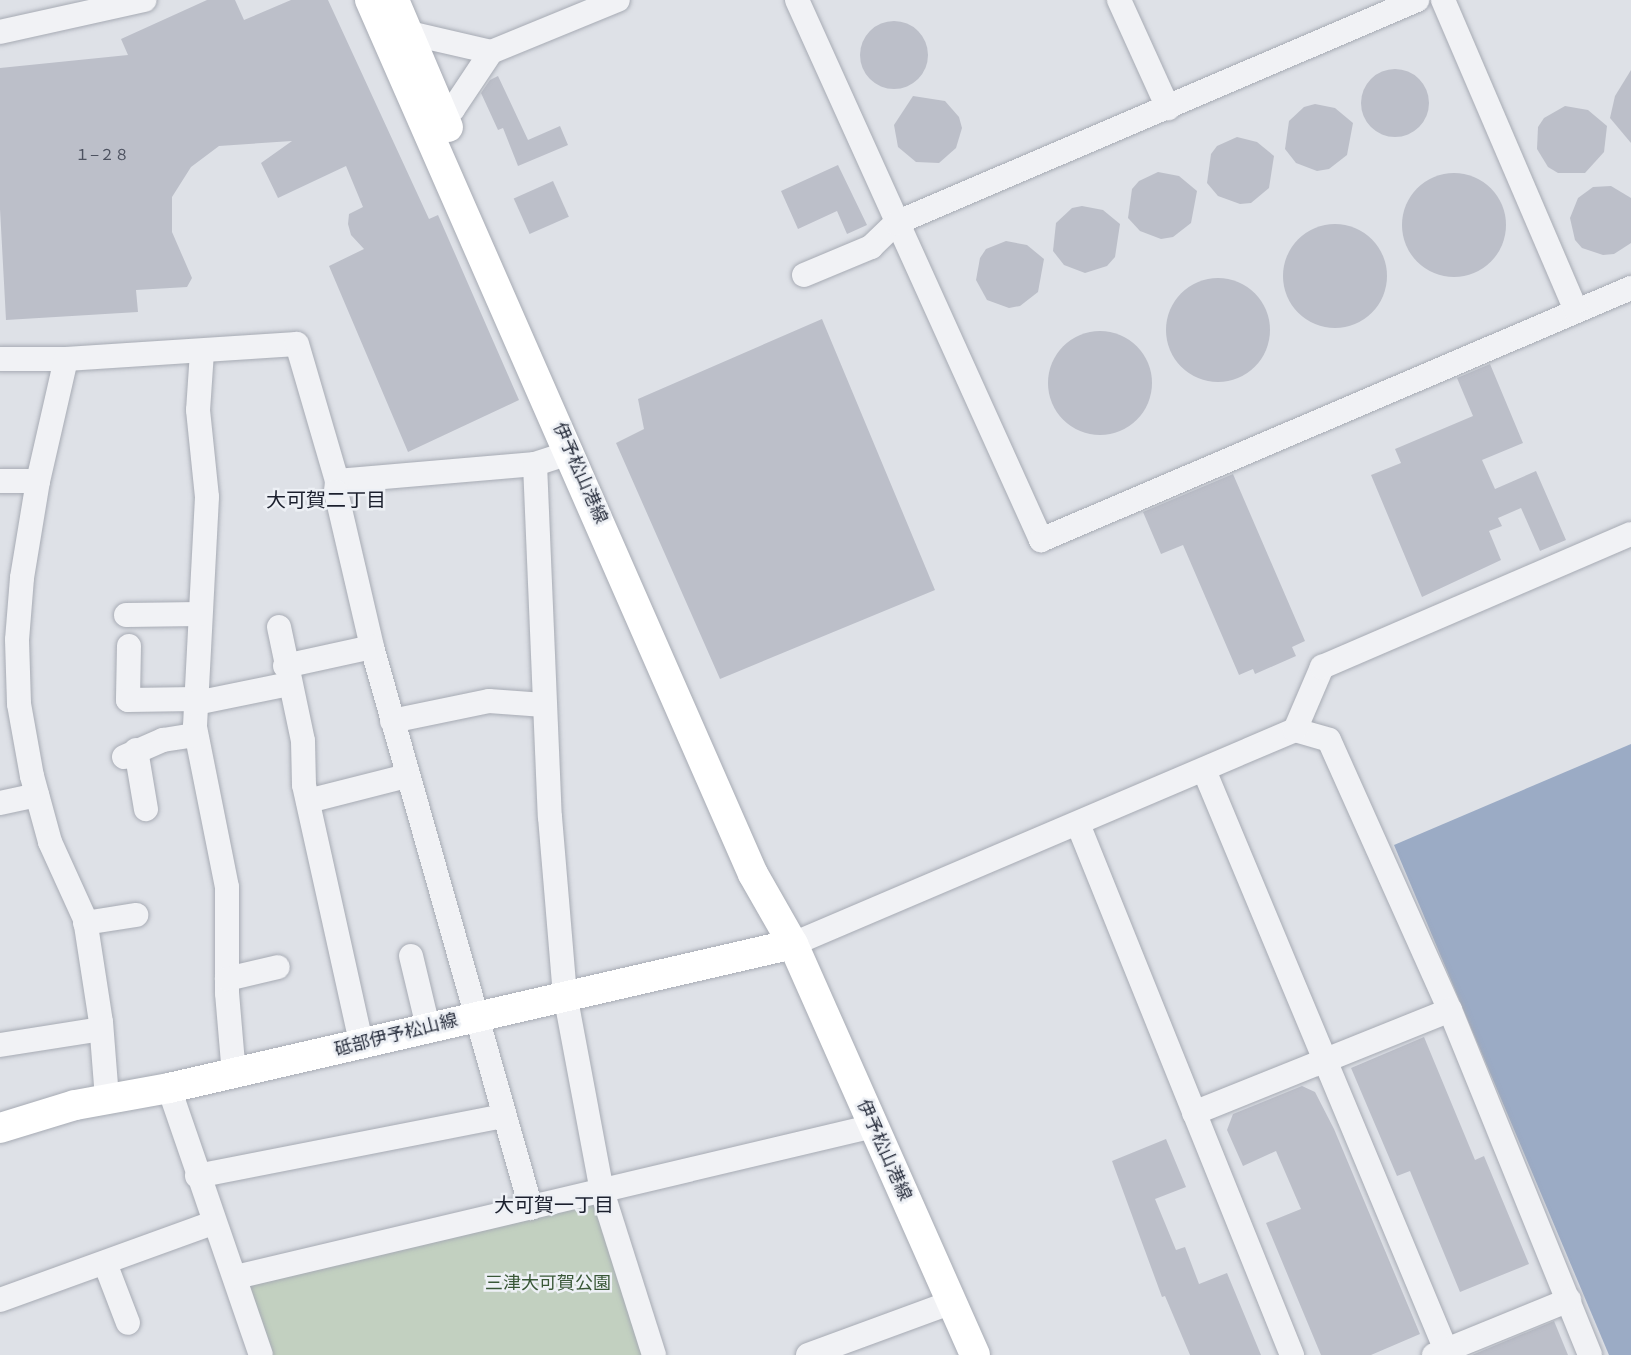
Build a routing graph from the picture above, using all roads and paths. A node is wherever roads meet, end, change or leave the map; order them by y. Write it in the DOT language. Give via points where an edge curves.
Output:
graph roads {
  1 [pos="144,0"];
  2 [pos="369,0"];
  3 [pos="394,0"];
  4 [pos="618,0"];
  5 [pos="797,0"];
  6 [pos="1119,0"];
  7 [pos="1417,0"];
  8 [pos="1443,0"];
  9 [pos="0,32"];
  10 [pos="409,33"];
  11 [pos="491,52"];
  12 [pos="1168,108"];
  13 [pos="443,116"];
  14 [pos="896,223"];
  15 [pos="804,275"];
  16 [pos="1631,288"];
  17 [pos="1576,312"];
  18 [pos="201,352"];
  19 [pos="0,359"];
  20 [pos="66,359"];
  21 [pos="571,452"];
  22 [pos="536,464"];
  23 [pos="0,481"];
  24 [pos="38,481"];
  25 [pos="337,481"];
  26 [pos="1631,534"];
  27 [pos="200,614"];
  28 [pos="126,615"];
  29 [pos="279,627"];
  30 [pos="129,646"];
  31 [pos="372,647"];
  32 [pos="287,675"];
  33 [pos="196,701"];
  34 [pos="544,705"];
  35 [pos="10,709"];
  36 [pos="392,721"];
  37 [pos="1295,730"];
  38 [pos="196,735"];
  39 [pos="1204,770"];
  40 [pos="407,776"];
  41 [pos="37,795"];
  42 [pos="308,801"];
  43 [pos="0,803"];
  44 [pos="146,809"];
  45 [pos="1078,824"];
  46 [pos="136,915"];
  47 [pos="85,923"];
  48 [pos="793,944"];
  49 [pos="411,956"];
  50 [pos="278,967"];
  51 [pos="227,979"];
  52 [pos="565,994"];
  53 [pos="1450,1010"];
  54 [pos="473,1016"];
  55 [pos="428,1027"];
  56 [pos="101,1029"];
  57 [pos="361,1043"];
  58 [pos="0,1045"];
  59 [pos="1323,1061"];
  60 [pos="234,1074"];
  61 [pos="168,1089"];
  62 [pos="107,1099"];
  63 [pos="1194,1113"];
  64 [pos="503,1116"];
  65 [pos="874,1126"];
  66 [pos="0,1128"];
  67 [pos="197,1176"];
  68 [pos="602,1191"];
  69 [pos="531,1208"];
  70 [pos="213,1223"];
  71 [pos="105,1263"];
  72 [pos="236,1277"];
  73 [pos="0,1300"];
  74 [pos="1569,1300"];
  75 [pos="952,1302"];
  76 [pos="128,1323"];
  77 [pos="1443,1353"];
  78 [pos="261,1355"];
  79 [pos="654,1355"];
  80 [pos="808,1355"];
  81 [pos="975,1355"];
  82 [pos="1292,1355"];
  83 [pos="1590,1355"];
  1 -- 9 [label="street"];
  2 -- 21 [label="main road, 伊予松山港線"];
  3 -- 10 [label="main road, 伊予松山港線"];
  4 -- 11 [label="street"];
  5 -- 14 [label="street"];
  6 -- 12 [label="street"];
  7 -- 12 [label="street"];
  8 -- 17 [label="street"];
  10 -- 11 [label="street"];
  10 -- 13 [label="main road, 伊予松山港線"];
  11 -- 13 [label="street" via="453,109"];
  12 -- 14 [label="street"];
  13 -- 48 [label="main road, 伊予松山港線" via="772,867"];
  14 -- 15 [label="street" via="871,247"];
  14 -- 17 [label="street" via="1041,540"];
  16 -- 17 [label="street"];
  18 -- 20 [label="street"];
  18 -- 25 [label="street" via="297,344"];
  18 -- 27 [label="street" via="198,410 207,497"];
  19 -- 20 [label="street"];
  20 -- 24 [label="street"];
  21 -- 22 [label="street"];
  21 -- 48 [label="main road, 伊予松山港線" via="753,874"];
  22 -- 25 [label="street"];
  22 -- 34 [label="street"];
  23 -- 24 [label="street"];
  24 -- 35 [label="street"];
  25 -- 31 [label="street" via="336,492"];
  26 -- 37 [label="street" via="1322,667"];
  27 -- 28 [label="street"];
  27 -- 33 [label="street"];
  29 -- 32 [label="street"];
  30 -- 33 [label="street" via="128,700"];
  31 -- 32 [label="street"];
  31 -- 36 [label="street"];
  32 -- 33 [label="street"];
  32 -- 42 [label="street" via="303,741"];
  33 -- 38 [label="street"];
  34 -- 36 [label="street" via="489,701"];
  34 -- 52 [label="street"];
  35 -- 41 [label="street"];
  36 -- 40 [label="street"];
  37 -- 39 [label="street"];
  37 -- 53 [label="street" via="1329,740"];
  38 -- 44 [label="street" via="163,740 130,754"];
  38 -- 51 [label="street" via="227,887"];
  39 -- 45 [label="street"];
  39 -- 59 [label="street"];
  40 -- 42 [label="street"];
  40 -- 54 [label="street"];
  41 -- 43 [label="street"];
  41 -- 47 [label="street" via="50,842"];
  42 -- 57 [label="street"];
  45 -- 48 [label="street"];
  45 -- 63 [label="street"];
  46 -- 47 [label="street"];
  47 -- 56 [label="street"];
  48 -- 52 [label="main road, 砥部伊予松山線"];
  48 -- 65 [label="main road, 伊予松山港線"];
  49 -- 55 [label="street"];
  50 -- 51 [label="street"];
  51 -- 60 [label="street"];
  52 -- 54 [label="main road, 砥部伊予松山線"];
  52 -- 68 [label="street"];
  53 -- 59 [label="street"];
  53 -- 74 [label="street"];
  54 -- 55 [label="main road, 砥部伊予松山線"];
  54 -- 64 [label="street"];
  55 -- 57 [label="main road, 砥部伊予松山線"];
  56 -- 58 [label="street"];
  56 -- 62 [label="street"];
  57 -- 60 [label="main road, 砥部伊予松山線"];
  59 -- 63 [label="street"];
  59 -- 77 [label="street"];
  60 -- 61 [label="main road, 砥部伊予松山線"];
  61 -- 62 [label="main road, 砥部伊予松山線"];
  61 -- 67 [label="street"];
  62 -- 66 [label="main road, 砥部伊予松山線"];
  63 -- 82 [label="street"];
  64 -- 67 [label="street"];
  64 -- 69 [label="street"];
  65 -- 68 [label="street"];
  65 -- 75 [label="main road, 伊予松山港線"];
  67 -- 70 [label="street"];
  68 -- 69 [label="street"];
  68 -- 79 [label="street"];
  69 -- 72 [label="street"];
  70 -- 71 [label="street"];
  70 -- 72 [label="street"];
  71 -- 73 [label="street"];
  71 -- 76 [label="street"];
  72 -- 78 [label="street"];
  74 -- 77 [label="street"];
  74 -- 83 [label="street"];
  75 -- 80 [label="street"];
  75 -- 81 [label="main road, 伊予松山港線"];
}
